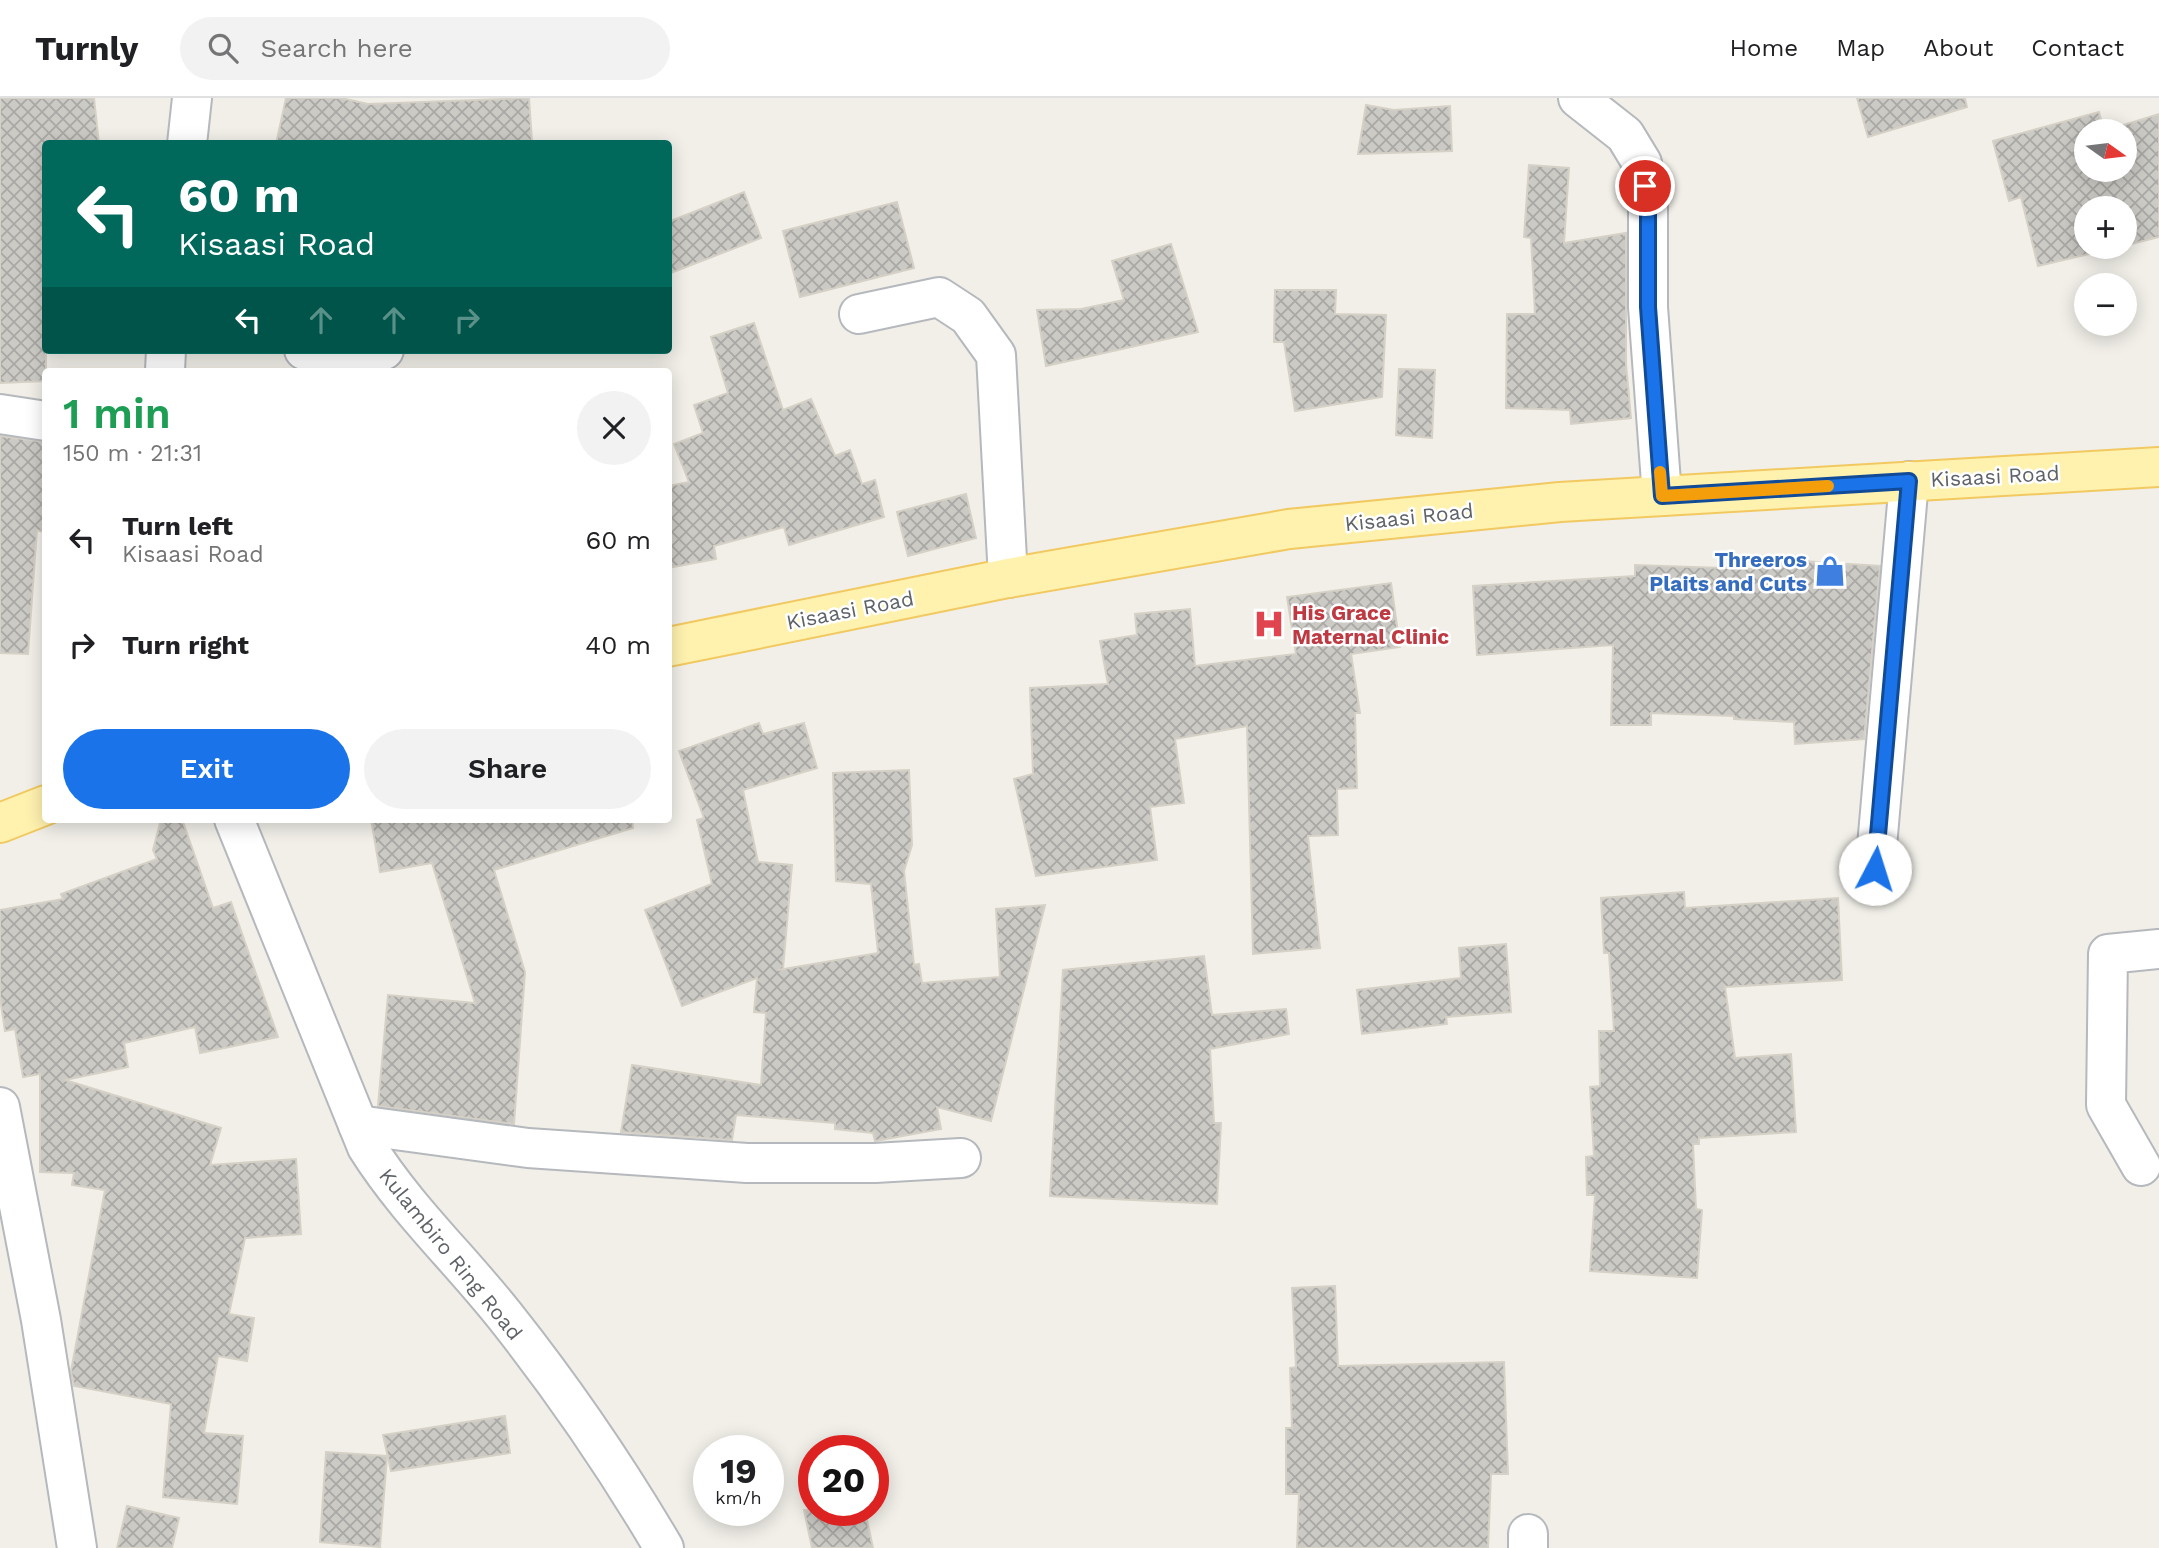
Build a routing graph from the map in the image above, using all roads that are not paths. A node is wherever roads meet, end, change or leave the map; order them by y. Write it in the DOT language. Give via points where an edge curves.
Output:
graph roads {
  1 [pos="192,98"];
  2 [pos="1578,98"];
  3 [pos="187,140"];
  4 [pos="859,314"];
  5 [pos="0,414"];
  6 [pos="42,420"];
  7 [pos="2159,467"];
  8 [pos="1909,481"];
  9 [pos="1662,496"];
  10 [pos="1008,578"];
  11 [pos="672,646"];
  12 [pos="42,807"];
  13 [pos="0,823"];
  14 [pos="236,823"];
  15 [pos="1875,869"];
  16 [pos="2159,949"];
  17 [pos="0,1107"];
  18 [pos="358,1125"];
  19 [pos="961,1157"];
  20 [pos="2141,1166"];
  21 [pos="77,1548"];
  22 [pos="664,1548"];
  1 -- 3 [label="street"];
  2 -- 9 [label="street" via="1625,135 1642,163"];
  4 -- 10 [label="street" via="939,297 968,316 996,355"];
  5 -- 6 [label="street"];
  7 -- 8 [label="main road, Kisaasi Road"];
  8 -- 9 [label="main road, Kisaasi Road"];
  8 -- 15 [label="street"];
  9 -- 10 [label="main road, Kisaasi Road" via="1289,529"];
  10 -- 11 [label="main road, Kisaasi Road"];
  12 -- 13 [label="main road"];
  14 -- 18 [label="street, Kulambiro Ring Road"];
  16 -- 20 [label="street" via="2108,954 2106,1105"];
  17 -- 21 [label="street" via="41,1320"];
  18 -- 19 [label="street" via="528,1148 747,1163 875,1163"];
  18 -- 22 [label="street, Kulambiro Ring Road" via="392,1187 505,1316 629,1489"];
}
